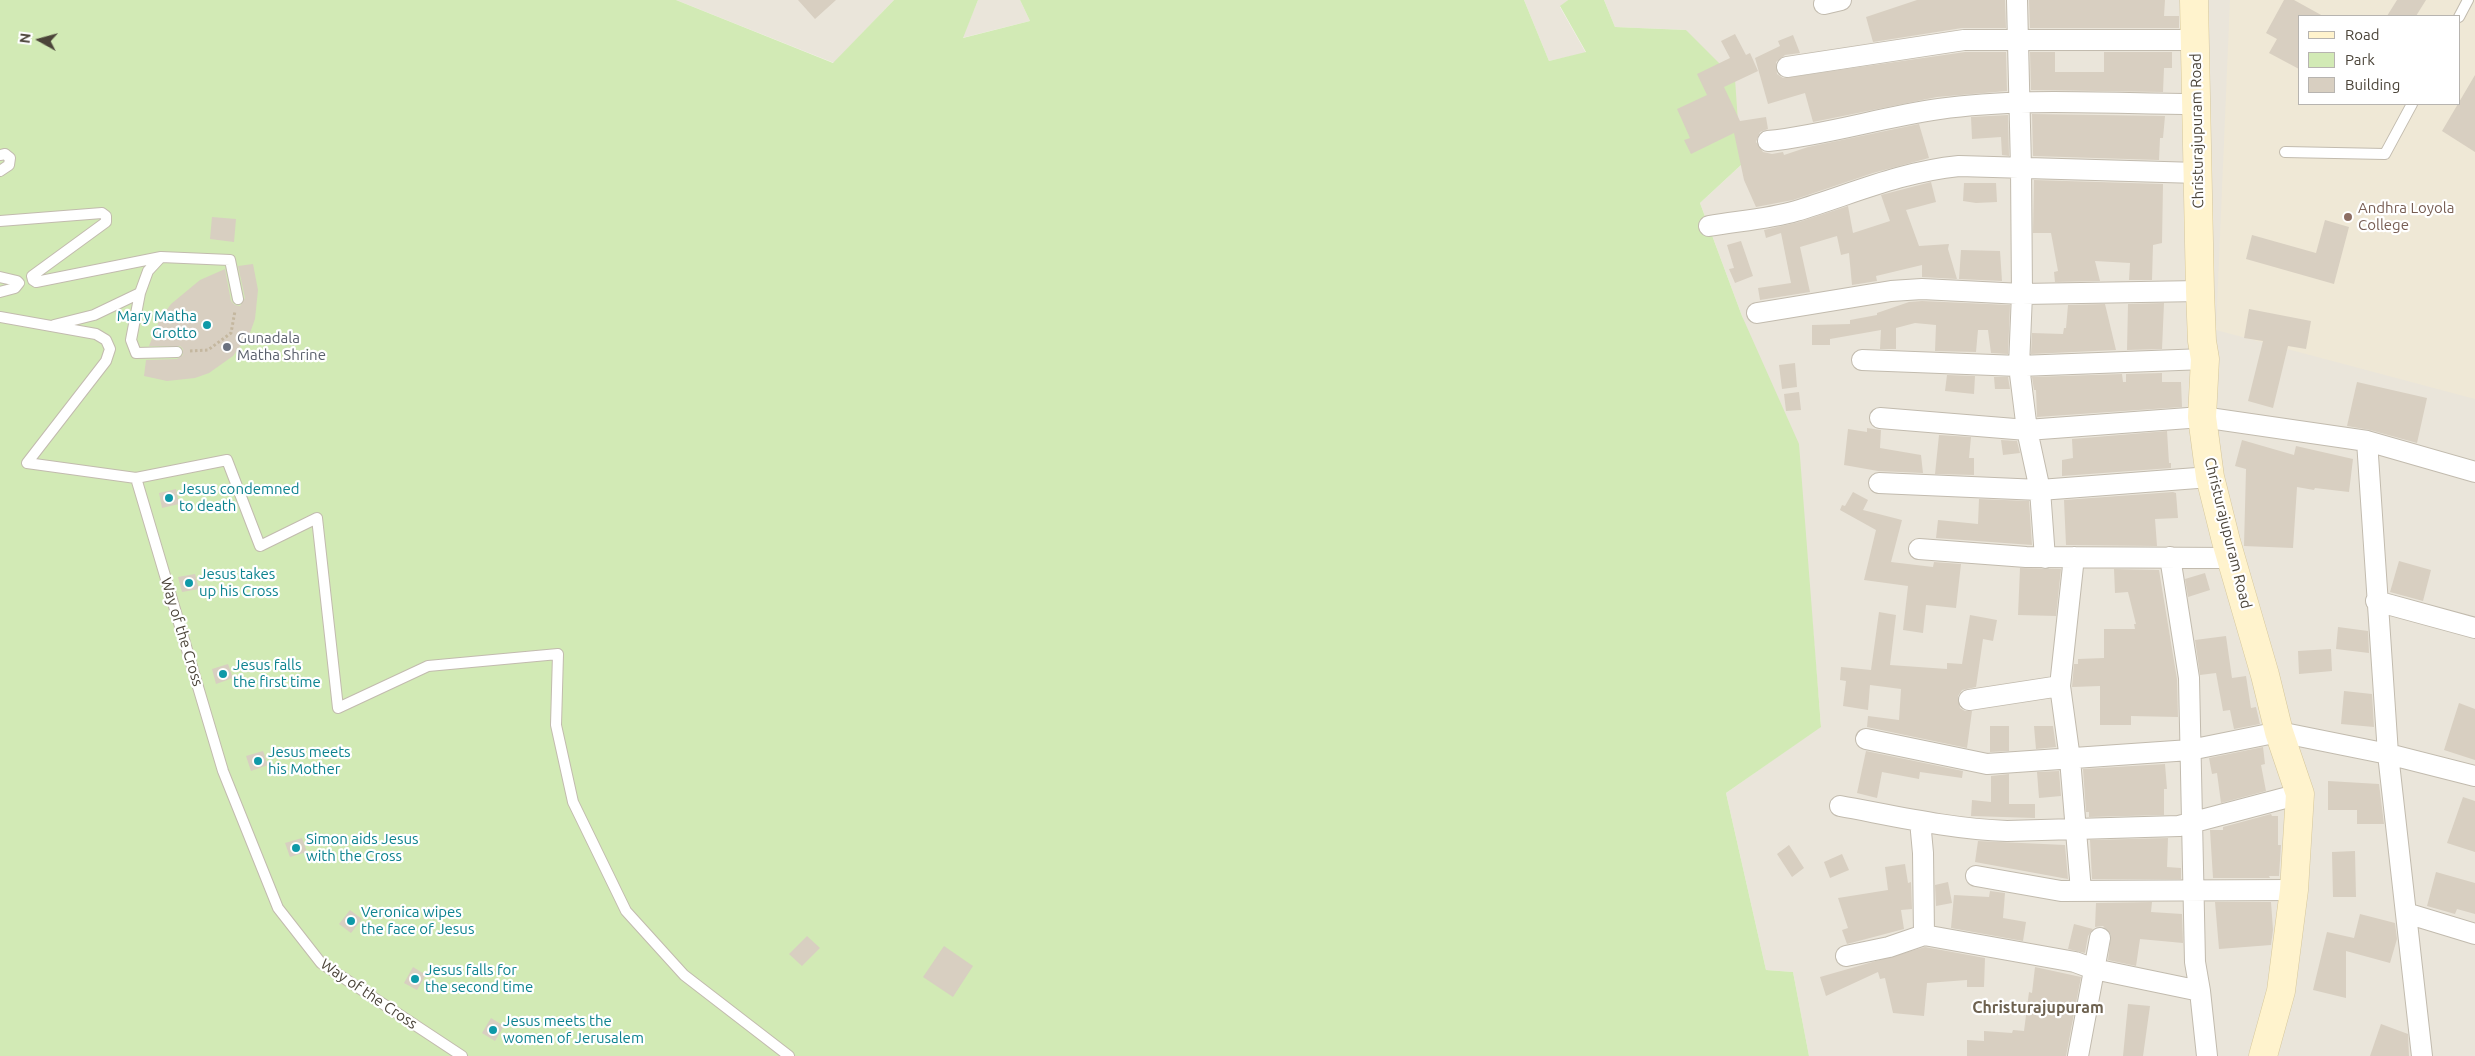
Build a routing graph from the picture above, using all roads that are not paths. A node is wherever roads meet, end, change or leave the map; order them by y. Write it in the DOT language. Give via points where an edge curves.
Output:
graph roads {
  1 [pos="2016,0"];
  2 [pos="2194,0"];
  3 [pos="2468,0"];
  4 [pos="2460,15"];
  5 [pos="2195,40"];
  6 [pos="2017,41"];
  7 [pos="1787,67"];
  8 [pos="2019,104"];
  9 [pos="2196,104"];
  10 [pos="2411,105"];
  11 [pos="1768,141"];
  12 [pos="2285,152"];
  13 [pos="0,155"];
  14 [pos="2022,168"];
  15 [pos="0,171"];
  16 [pos="2198,173"];
  17 [pos="0,221"];
  18 [pos="1709,226"];
  19 [pos="161,257"];
  20 [pos="0,277"];
  21 [pos="2200,291"];
  22 [pos="0,292"];
  23 [pos="140,293"];
  24 [pos="2022,294"];
  25 [pos="238,298"];
  26 [pos="1757,313"];
  27 [pos="0,317"];
  28 [pos="48,326"];
  29 [pos="177,352"];
  30 [pos="2205,359"];
  31 [pos="1862,360"];
  32 [pos="2019,366"];
  33 [pos="2202,417"];
  34 [pos="1880,418"];
  35 [pos="2027,430"];
  36 [pos="2368,440"];
  37 [pos="2475,472"];
  38 [pos="2210,477"];
  39 [pos="136,478"];
  40 [pos="1879,483"];
  41 [pos="2040,490"];
  42 [pos="1920,549"];
  43 [pos="2170,556"];
  44 [pos="2074,557"];
  45 [pos="2044,558"];
  46 [pos="2232,558"];
  47 [pos="2376,601"];
  48 [pos="2475,628"];
  49 [pos="2060,686"];
  50 [pos="1970,700"];
  51 [pos="2279,732"];
  52 [pos="1866,739"];
  53 [pos="2190,750"];
  54 [pos="2388,754"];
  55 [pos="2070,759"];
  56 [pos="2475,776"];
  57 [pos="2300,794"];
  58 [pos="1840,806"];
  59 [pos="1920,821"];
  60 [pos="2191,823"];
  61 [pos="2074,829"];
  62 [pos="1976,876"];
  63 [pos="2294,890"];
  64 [pos="2081,891"];
  65 [pos="2194,891"];
  66 [pos="2406,913"];
  67 [pos="2475,934"];
  68 [pos="1924,935"];
  69 [pos="2100,938"];
  70 [pos="1846,956"];
  71 [pos="2094,969"];
  72 [pos="2200,991"];
  73 [pos="462,1056"];
  74 [pos="789,1056"];
  75 [pos="2078,1056"];
  76 [pos="2207,1056"];
  77 [pos="2263,1056"];
  78 [pos="2422,1056"];
  1 -- 6 [label="street"];
  2 -- 5 [label="street, Christurajupuram Road"];
  3 -- 4 [label="lane"];
  5 -- 6 [label="street"];
  5 -- 9 [label="street, Christurajupuram Road"];
  6 -- 7 [label="street" via="1964,40"];
  6 -- 8 [label="street"];
  8 -- 9 [label="street"];
  8 -- 11 [label="street" via="1940,109"];
  8 -- 14 [label="street"];
  9 -- 16 [label="street, Christurajupuram Road"];
  10 -- 12 [label="lane" via="2386,154"];
  13 -- 15 [label="lane" via="10,158 9,165"];
  14 -- 16 [label="street"];
  14 -- 18 [label="street" via="1959,166 1933,169 1907,174 1794,211"];
  14 -- 24 [label="street"];
  16 -- 21 [label="street, Christurajupuram Road"];
  17 -- 19 [label="lane" via="106,216 106,222 32,276 36,282"];
  19 -- 23 [label="lane" via="148,271"];
  19 -- 25 [label="lane" via="230,260"];
  20 -- 22 [label="lane" via="20,283 15,288"];
  21 -- 24 [label="street"];
  21 -- 30 [label="street, Christurajupuram Road"];
  23 -- 28 [label="lane" via="94,315"];
  23 -- 29 [label="lane" via="130,340 136,353"];
  24 -- 26 [label="street" via="1922,289 1891,291"];
  24 -- 32 [label="street"];
  27 -- 28 [label="lane"];
  28 -- 39 [label="lane" via="96,334 106,340 110,349 106,361 27,463"];
  30 -- 32 [label="street"];
  30 -- 33 [label="street, Christurajupuram Road"];
  31 -- 32 [label="street"];
  32 -- 35 [label="street"];
  33 -- 35 [label="street"];
  33 -- 36 [label="street"];
  33 -- 38 [label="street, Christurajupuram Road"];
  34 -- 35 [label="street"];
  35 -- 41 [label="street"];
  36 -- 37 [label="street"];
  36 -- 47 [label="street"];
  38 -- 41 [label="street"];
  38 -- 46 [label="street, Christurajupuram Road"];
  39 -- 73 [label="lane, Way of the Cross" via="223,771 278,908 321,963"];
  39 -- 74 [label="lane" via="227,460 260,546 317,518 338,708 428,666 558,654 556,725 573,802 626,911 684,975"];
  40 -- 41 [label="street"];
  41 -- 45 [label="street"];
  42 -- 45 [label="street"];
  43 -- 44 [label="street"];
  43 -- 46 [label="street"];
  43 -- 53 [label="street" via="2189,678"];
  44 -- 45 [label="street"];
  44 -- 49 [label="street"];
  46 -- 51 [label="street, Christurajupuram Road"];
  47 -- 48 [label="street"];
  47 -- 54 [label="street"];
  49 -- 50 [label="street"];
  49 -- 55 [label="street"];
  51 -- 53 [label="street"];
  51 -- 54 [label="street"];
  51 -- 57 [label="street, Christurajupuram Road"];
  52 -- 55 [label="street" via="1987,764"];
  53 -- 55 [label="street"];
  53 -- 60 [label="street"];
  54 -- 56 [label="street"];
  54 -- 66 [label="street"];
  55 -- 61 [label="street"];
  57 -- 60 [label="street"];
  57 -- 63 [label="street, Christurajupuram Road"];
  58 -- 59 [label="street"];
  59 -- 61 [label="street" via="1984,830"];
  59 -- 68 [label="street"];
  60 -- 61 [label="street"];
  60 -- 65 [label="street"];
  61 -- 64 [label="street"];
  62 -- 64 [label="street" via="2061,891"];
  63 -- 65 [label="street"];
  63 -- 77 [label="street, Christurajupuram Road" via="2281,991"];
  64 -- 65 [label="street"];
  65 -- 72 [label="street" via="2195,962"];
  66 -- 67 [label="street"];
  66 -- 78 [label="street"];
  68 -- 70 [label="street"];
  68 -- 71 [label="street" via="2075,962"];
  69 -- 71 [label="street"];
  71 -- 72 [label="street"];
  71 -- 75 [label="street"];
  72 -- 76 [label="street"];
}
